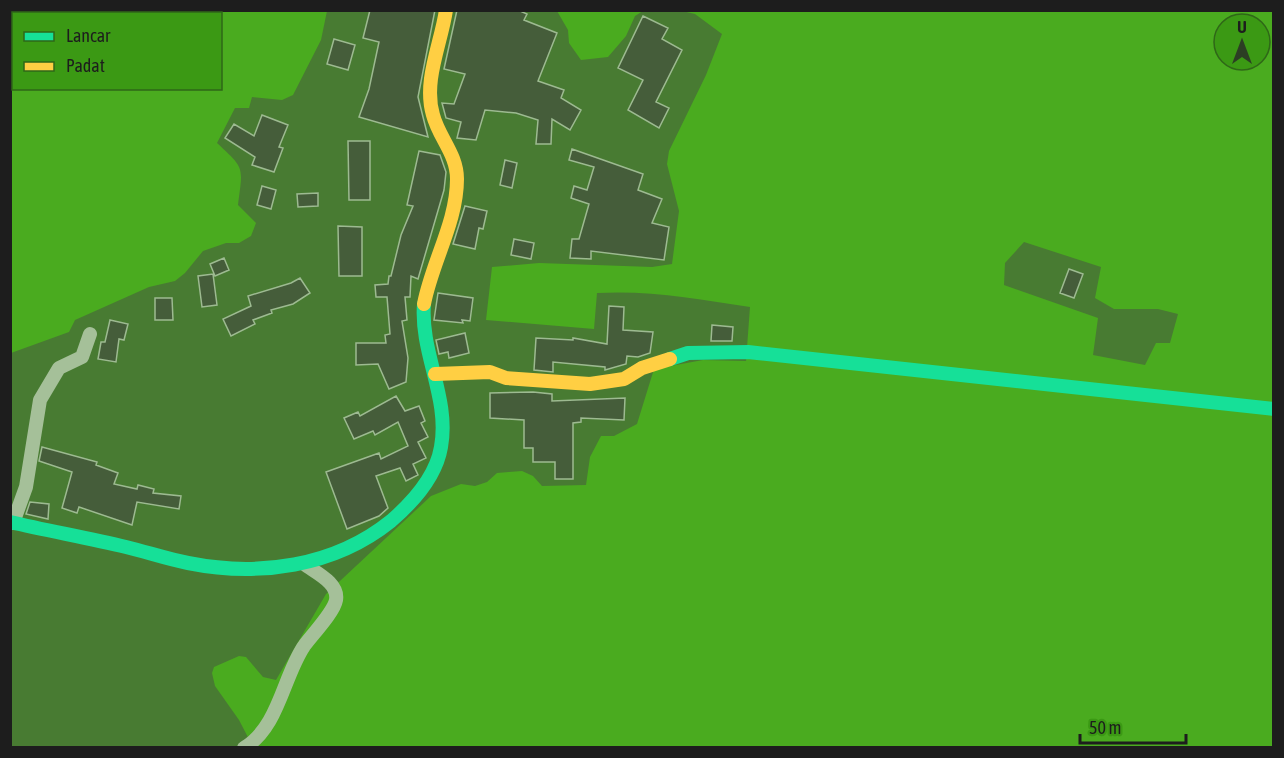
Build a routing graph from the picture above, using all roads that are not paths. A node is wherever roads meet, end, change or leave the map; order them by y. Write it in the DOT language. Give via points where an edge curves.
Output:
graph roads {
  1 [pos="446,10"];
  2 [pos="90,334"];
  3 [pos="435,374"];
  4 [pos="1274,409"];
  5 [pos="12,522"];
  6 [pos="304,564"];
  7 [pos="244,747"];
  1 -- 3 [label="street" via="432,73 431,102 436,124 455,158 457,179 447,232 424,304 423,333"];
  2 -- 5 [label="street" via="82,357 59,368 40,400 26,487"];
  3 -- 4 [label="street" via="490,372 506,378 590,384 624,379 642,368 688,353 748,352"];
  3 -- 6 [label="street" via="445,424 441,451 423,489 386,526 329,557"];
  5 -- 6 [label="street" via="198,565 276,569"];
  6 -- 7 [label="street" via="330,583 336,601 296,659 268,723"];
}
